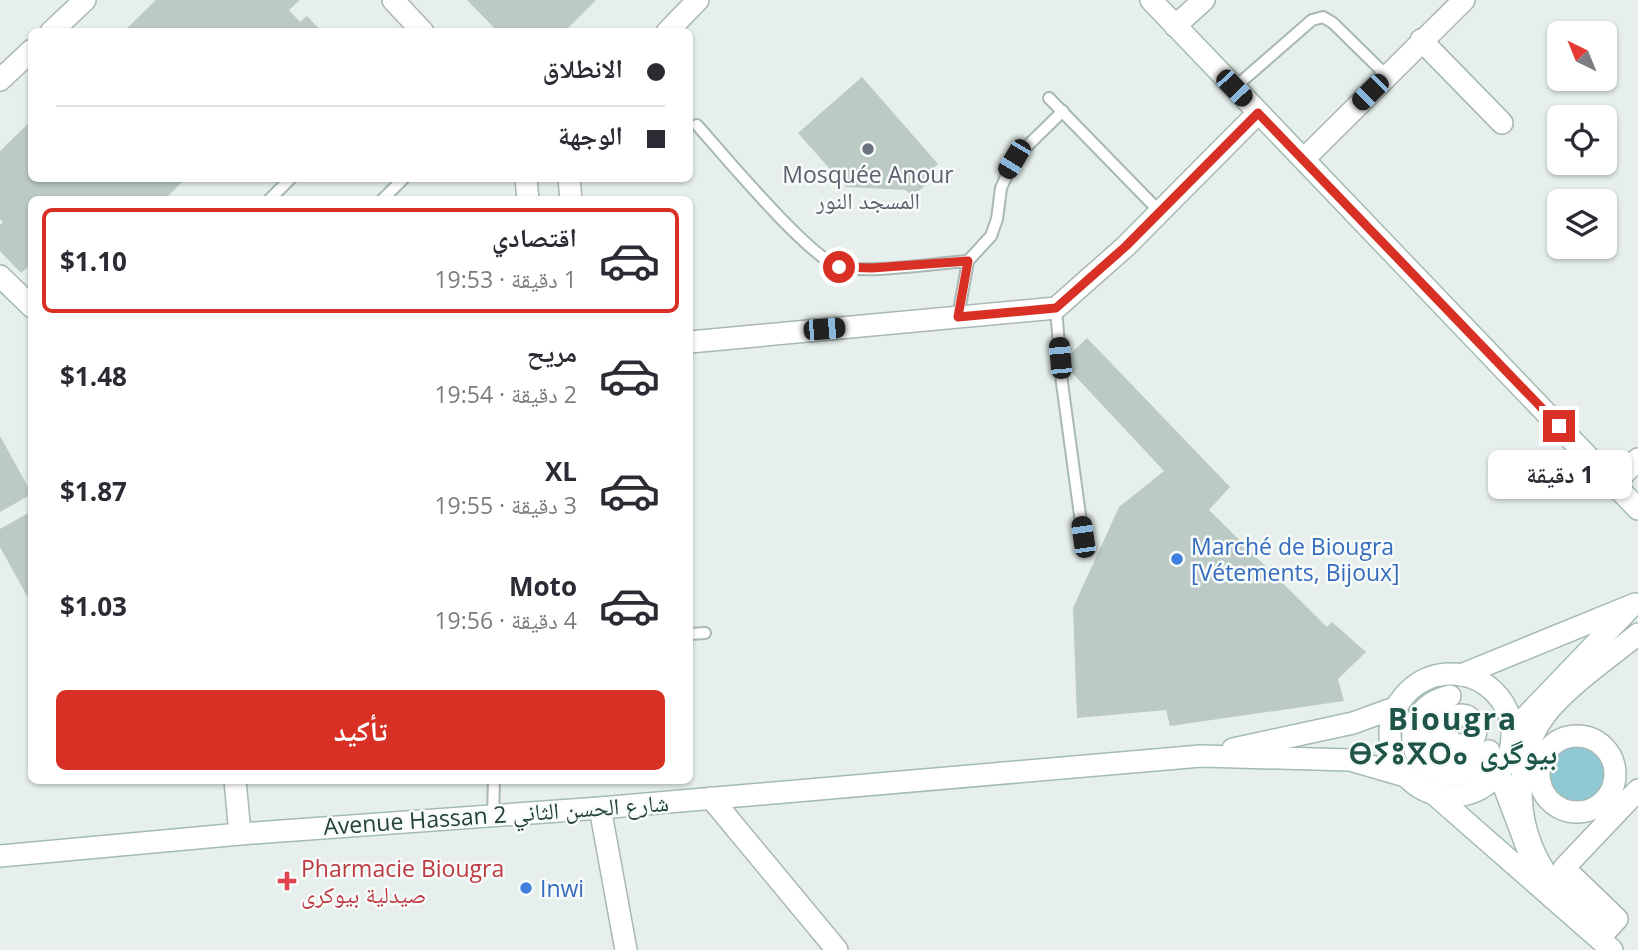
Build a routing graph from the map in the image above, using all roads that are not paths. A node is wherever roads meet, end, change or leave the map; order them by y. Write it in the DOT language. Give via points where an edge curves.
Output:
graph roads {
  1 [pos="85,0"];
  2 [pos="393,0"];
  3 [pos="698,0"];
  4 [pos="1151,0"];
  5 [pos="1204,0"];
  6 [pos="1464,0"];
  7 [pos="1175,26"];
  8 [pos="55,28"];
  9 [pos="418,28"];
  10 [pos="671,28"];
  11 [pos="1421,40"];
  12 [pos="28,54"];
  13 [pos="1387,76"];
  14 [pos="0,79"];
  15 [pos="1234,88"];
  16 [pos="1049,98"];
  17 [pos="1063,111"];
  18 [pos="1258,113"];
  19 [pos="1502,123"];
  20 [pos="697,125"];
  21 [pos="1304,159"];
  22 [pos="287,182"];
  23 [pos="400,182"];
  24 [pos="273,196"];
  25 [pos="386,196"];
  26 [pos="1160,212"];
  27 [pos="968,261"];
  28 [pos="0,276"];
  29 [pos="28,303"];
  30 [pos="1056,308"];
  31 [pos="958,317"];
  32 [pos="693,342"];
  33 [pos="1638,459"];
  34 [pos="1614,484"];
  35 [pos="1638,509"];
  36 [pos="1083,537"];
  37 [pos="1636,602"];
  38 [pos="705,633"];
  39 [pos="693,634"];
  40 [pos="1638,634"];
  41 [pos="1461,675"];
  42 [pos="1397,707"];
  43 [pos="1512,732"];
  44 [pos="1444,748"];
  45 [pos="1201,756"];
  46 [pos="1499,773"];
  47 [pos="1405,776"];
  48 [pos="235,784"];
  49 [pos="494,784"];
  50 [pos="1638,790"];
  51 [pos="1434,794"];
  52 [pos="711,798"];
  53 [pos="600,808"];
  54 [pos="493,815"];
  55 [pos="240,834"];
  56 [pos="0,856"];
  57 [pos="1543,889"];
  58 [pos="626,950"];
  59 [pos="837,950"];
  60 [pos="1612,950"];
  1 -- 8 [label="street"];
  2 -- 9 [label="street"];
  3 -- 10 [label="street"];
  4 -- 7 [label="street"];
  5 -- 7 [label="street"];
  6 -- 11 [label="street"];
  7 -- 15 [label="street"];
  11 -- 13 [label="street"];
  11 -- 19 [label="street"];
  12 -- 14 [label="street"];
  13 -- 15 [label="lane" via="1323,17 1312,20"];
  13 -- 21 [label="street"];
  15 -- 18 [label="street"];
  16 -- 17 [label="lane"];
  17 -- 26 [label="lane"];
  17 -- 27 [label="lane" via="1014,159 1001,188 990,236"];
  18 -- 21 [label="street"];
  18 -- 26 [label="street"];
  20 -- 27 [label="lane" via="802,240 830,263 849,269"];
  21 -- 34 [label="street"];
  22 -- 24 [label="lane"];
  23 -- 25 [label="lane"];
  26 -- 30 [label="street"];
  27 -- 31 [label="lane"];
  28 -- 29 [label="street"];
  30 -- 31 [label="street"];
  30 -- 36 [label="lane"];
  31 -- 32 [label="street"];
  33 -- 34 [label="street"];
  34 -- 35 [label="street"];
  37 -- 41 [label="street"];
  37 -- 43 [label="street"];
  38 -- 39 [label="lane"];
  40 -- 50 [label="street" via="1545,715 1529,751 1521,786 1524,824 1545,872 1605,932 1617,919 1564,868"];
  41 -- 42 [label="street" via="1424,680"];
  41 -- 43 [label="street" via="1497,694"];
  42 -- 45 [label="street" via="1353,723"];
  42 -- 47 [label="street" via="1390,743"];
  43 -- 46 [label="street"];
  44 -- 44 [label="street" via="1430,745 1427,722 1440,702 1450,696 1419,714 1414,750 1420,760 1429,769 1454,776 1468,773 1489,751 1458,764 1447,761"];
  45 -- 47 [label="street" via="1350,760"];
  45 -- 52 [label="street, Avenue Hassan 2 شارع الحسن الثاني"];
  46 -- 51 [label="street" via="1470,793"];
  46 -- 57 [label="street"];
  47 -- 51 [label="street"];
  48 -- 55 [label="street"];
  49 -- 54 [label="lane"];
  51 -- 57 [label="street"];
  52 -- 53 [label="street, Avenue Hassan 2 شارع الحسن الثاني"];
  52 -- 59 [label="street"];
  53 -- 54 [label="street, Avenue Hassan 2 شارع الحسن الثاني"];
  53 -- 58 [label="street"];
  54 -- 55 [label="street, Avenue Hassan 2 شارع الحسن الثاني"];
  55 -- 56 [label="street, Avenue Hassan 2 شارع الحسن الثاني"];
  57 -- 60 [label="street"];
}
